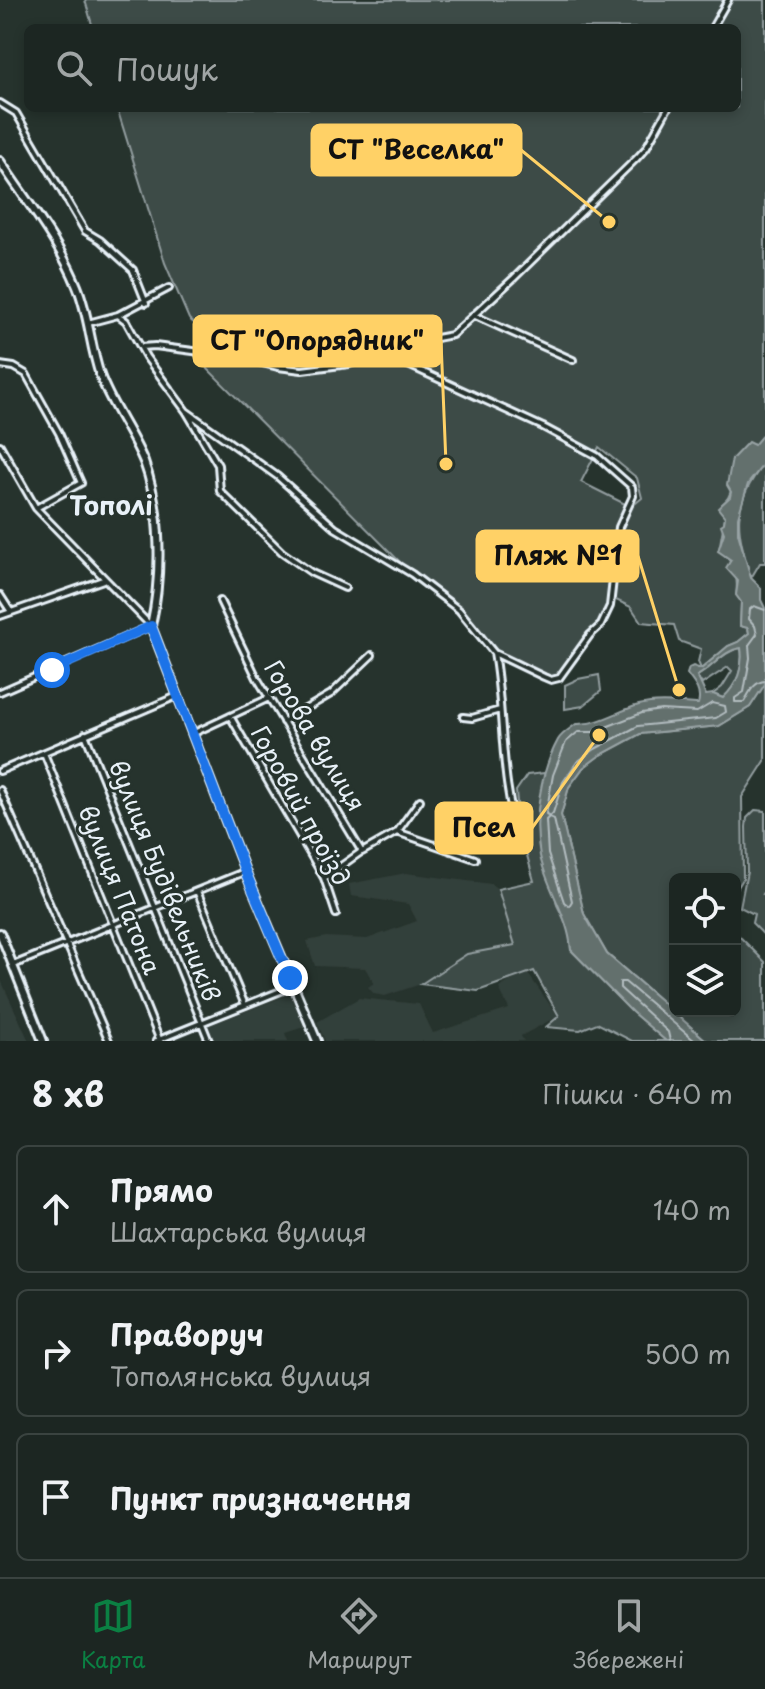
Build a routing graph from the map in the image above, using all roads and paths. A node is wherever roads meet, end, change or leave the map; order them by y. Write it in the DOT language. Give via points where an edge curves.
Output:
graph roads {
  1 [pos="728,0"];
  2 [pos="714,24"];
  3 [pos="0,103"];
  4 [pos="666,112"];
  5 [pos="0,161"];
  6 [pos="169,288"];
  7 [pos="146,303"];
  8 [pos="118,315"];
  9 [pos="473,315"];
  10 [pos="88,323"];
  11 [pos="141,347"];
  12 [pos="382,353"];
  13 [pos="573,360"];
  14 [pos="0,365"];
  15 [pos="186,411"];
  16 [pos="0,445"];
  17 [pos="36,508"];
  18 [pos="105,579"];
  19 [pos="345,588"];
  20 [pos="0,595"];
  21 [pos="220,601"];
  22 [pos="11,612"];
  23 [pos="0,616"];
  24 [pos="151,626"];
  25 [pos="494,653"];
  26 [pos="372,655"];
  27 [pos="0,692"];
  28 [pos="177,696"];
  29 [pos="269,698"];
  30 [pos="500,710"];
  31 [pos="230,716"];
  32 [pos="463,717"];
  33 [pos="283,722"];
  34 [pos="85,734"];
  35 [pos="192,734"];
  36 [pos="44,753"];
  37 [pos="0,771"];
  38 [pos="0,790"];
  39 [pos="420,800"];
  40 [pos="397,832"];
  41 [pos="521,842"];
  42 [pos="362,852"];
  43 [pos="475,859"];
  44 [pos="245,871"];
  45 [pos="324,878"];
  46 [pos="197,891"];
  47 [pos="156,907"];
  48 [pos="336,914"];
  49 [pos="114,924"];
  50 [pos="0,933"];
  51 [pos="68,943"];
  52 [pos="13,965"];
  53 [pos="293,986"];
  54 [pos="245,1005"];
  55 [pos="202,1023"];
  56 [pos="158,1040"];
  57 [pos="43,1041"];
  58 [pos="109,1041"];
  59 [pos="209,1041"];
  60 [pos="317,1041"];
  1 -- 2 [label="street"];
  3 -- 7 [label="street" via="16,113 85,231 133,270"];
  4 -- 9 [label="street" via="637,158"];
  5 -- 10 [label="street" via="77,284"];
  6 -- 7 [label="street"];
  7 -- 8 [label="street"];
  8 -- 10 [label="street"];
  8 -- 11 [label="street"];
  9 -- 12 [label="street" via="452,335"];
  9 -- 13 [label="street"];
  10 -- 24 [label="street" via="100,376 140,452 150,487 157,536"];
  11 -- 12 [label="street" via="302,370"];
  11 -- 15 [label="street"];
  12 -- 25 [label="street" via="597,456 633,490 619,527 610,606 563,675 551,680"];
  14 -- 17 [label="street" via="26,374 81,483"];
  15 -- 19 [label="street" via="218,465 220,491 282,552"];
  15 -- 25 [label="street" via="277,476 335,528 412,574 459,610"];
  16 -- 17 [label="street"];
  17 -- 18 [label="street"];
  18 -- 22 [label="street"];
  18 -- 24 [label="street"];
  20 -- 22 [label="street"];
  21 -- 29 [label="street, Горова вулиця"];
  22 -- 23 [label="street"];
  24 -- 27 [label="street"];
  24 -- 28 [label="street"];
  25 -- 30 [label="street"];
  26 -- 33 [label="street" via="331,694"];
  28 -- 34 [label="street"];
  28 -- 35 [label="street"];
  29 -- 31 [label="street"];
  29 -- 33 [label="street, Горова вулиця"];
  30 -- 32 [label="street"];
  30 -- 41 [label="street"];
  31 -- 35 [label="street"];
  31 -- 45 [label="street, Горовий проїзд"];
  33 -- 42 [label="street, Горова вулиця"];
  34 -- 36 [label="street"];
  34 -- 47 [label="street, вулиця Будівельників"];
  35 -- 44 [label="street"];
  36 -- 37 [label="street"];
  36 -- 49 [label="street, вулиця Патона"];
  38 -- 51 [label="street"];
  39 -- 40 [label="street"];
  40 -- 42 [label="street"];
  40 -- 43 [label="street"];
  42 -- 45 [label="street"];
  44 -- 46 [label="street"];
  44 -- 53 [label="street"];
  45 -- 48 [label="street, Горовий проїзд"];
  46 -- 47 [label="street"];
  46 -- 54 [label="street"];
  47 -- 49 [label="street"];
  47 -- 55 [label="street, вулиця Будівельників"];
  49 -- 51 [label="street"];
  49 -- 56 [label="street, вулиця Патона"];
  50 -- 52 [label="street"];
  51 -- 52 [label="street"];
  51 -- 58 [label="street"];
  52 -- 57 [label="street"];
  53 -- 54 [label="street"];
  53 -- 60 [label="street"];
  54 -- 55 [label="street"];
  55 -- 56 [label="street"];
  55 -- 59 [label="street, вулиця Будівельників"];
}
